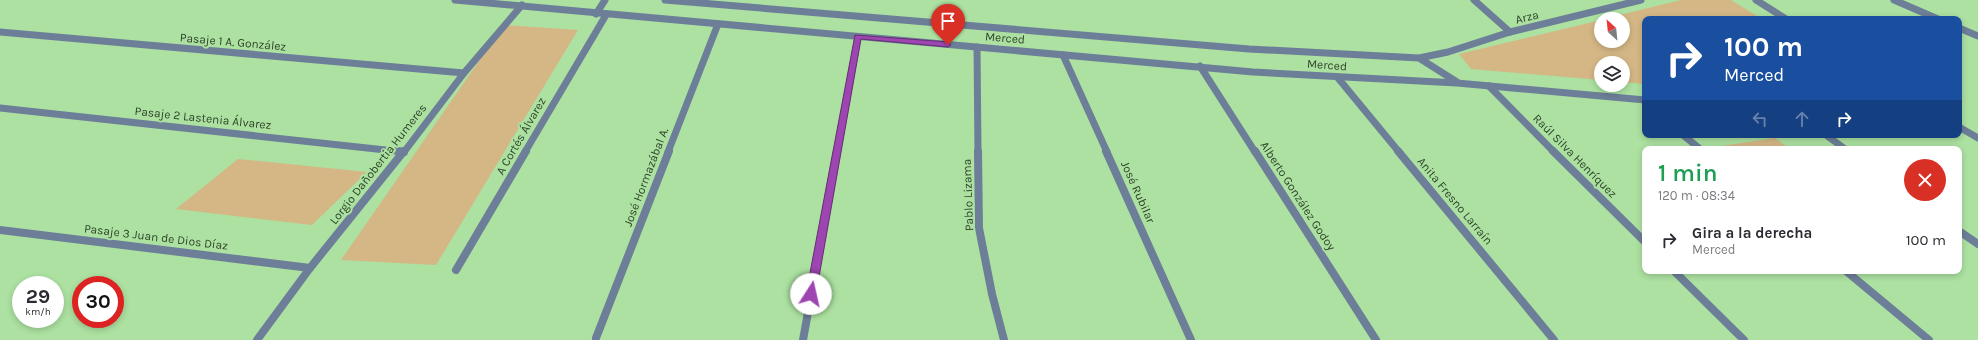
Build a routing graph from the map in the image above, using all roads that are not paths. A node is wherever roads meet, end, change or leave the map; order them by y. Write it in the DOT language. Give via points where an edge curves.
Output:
graph roads {
  1 [pos="455,0"];
  2 [pos="605,0"];
  3 [pos="665,0"];
  4 [pos="1474,0"];
  5 [pos="1641,0"];
  6 [pos="1756,0"];
  7 [pos="1894,0"];
  8 [pos="522,5"];
  9 [pos="596,14"];
  10 [pos="606,14"];
  11 [pos="1781,16"];
  12 [pos="1931,16"];
  13 [pos="718,24"];
  14 [pos="1962,29"];
  15 [pos="0,32"];
  16 [pos="1510,32"];
  17 [pos="1978,36"];
  18 [pos="858,37"];
  19 [pos="977,47"];
  20 [pos="1063,55"];
  21 [pos="1419,58"];
  22 [pos="1200,66"];
  23 [pos="464,73"];
  24 [pos="1338,78"];
  25 [pos="1457,83"];
  26 [pos="1490,86"];
  27 [pos="1642,101"];
  28 [pos="0,108"];
  29 [pos="1963,131"];
  30 [pos="1978,132"];
  31 [pos="1687,138"];
  32 [pos="1830,138"];
  33 [pos="1978,138"];
  34 [pos="1696,146"];
  35 [pos="1841,146"];
  36 [pos="404,152"];
  37 [pos="0,230"];
  38 [pos="1962,233"];
  39 [pos="1642,239"];
  40 [pos="1978,244"];
  41 [pos="310,268"];
  42 [pos="456,270"];
  43 [pos="1677,274"];
  44 [pos="1850,274"];
  45 [pos="596,338"];
  46 [pos="257,340"];
  47 [pos="803,340"];
  48 [pos="1004,340"];
  49 [pos="1191,340"];
  50 [pos="1376,340"];
  51 [pos="1554,340"];
  52 [pos="1744,340"];
  53 [pos="1929,340"];
  1 -- 8 [label="street, Merced"];
  2 -- 9 [label="street"];
  3 -- 21 [label="street, Merced" via="1249,49"];
  4 -- 16 [label="street"];
  5 -- 16 [label="street, Arza"];
  6 -- 11 [label="street"];
  7 -- 12 [label="street"];
  8 -- 9 [label="street, Merced"];
  8 -- 23 [label="street, Lorgio Dañobertia Humeres"];
  9 -- 10 [label="street, Merced"];
  10 -- 13 [label="street, Merced"];
  10 -- 42 [label="street, A Cortés Álvarez"];
  13 -- 18 [label="street, Merced"];
  13 -- 45 [label="street, José Hormazábal A."];
  14 -- 17 [label="street"];
  15 -- 23 [label="street, Pasaje 1 A. González"];
  16 -- 21 [label="street, Arza" via="1448,52"];
  18 -- 19 [label="street, Merced"];
  18 -- 47 [label="street"];
  19 -- 20 [label="street, Merced"];
  19 -- 48 [label="street, Pablo Lizama" via="979,228"];
  20 -- 22 [label="street, Merced"];
  20 -- 49 [label="street, José Rubilar"];
  21 -- 25 [label="street, Merced"];
  22 -- 24 [label="street, Merced"];
  22 -- 50 [label="street, Alberto González Godoy"];
  23 -- 36 [label="street, Lorgio Dañobertia Humeres"];
  24 -- 25 [label="street, Merced"];
  24 -- 51 [label="street, Anita Fresno Larraín"];
  25 -- 26 [label="street, Merced"];
  26 -- 27 [label="street, Merced"];
  26 -- 39 [label="street, Raúl Silva Henríquez" via="1507,106"];
  28 -- 36 [label="street, Pasaje 2 Lastenia Álvarez"];
  29 -- 30 [label="street"];
  29 -- 33 [label="street"];
  31 -- 34 [label="street"];
  32 -- 35 [label="street"];
  36 -- 41 [label="street, Lorgio Dañobertia Humeres"];
  37 -- 41 [label="street, Pasaje 3 Juan de Dios Díaz"];
  38 -- 40 [label="street"];
  41 -- 46 [label="street, Lorgio Dañobertia Humeres"];
  43 -- 52 [label="street"];
  44 -- 53 [label="street"];
}
